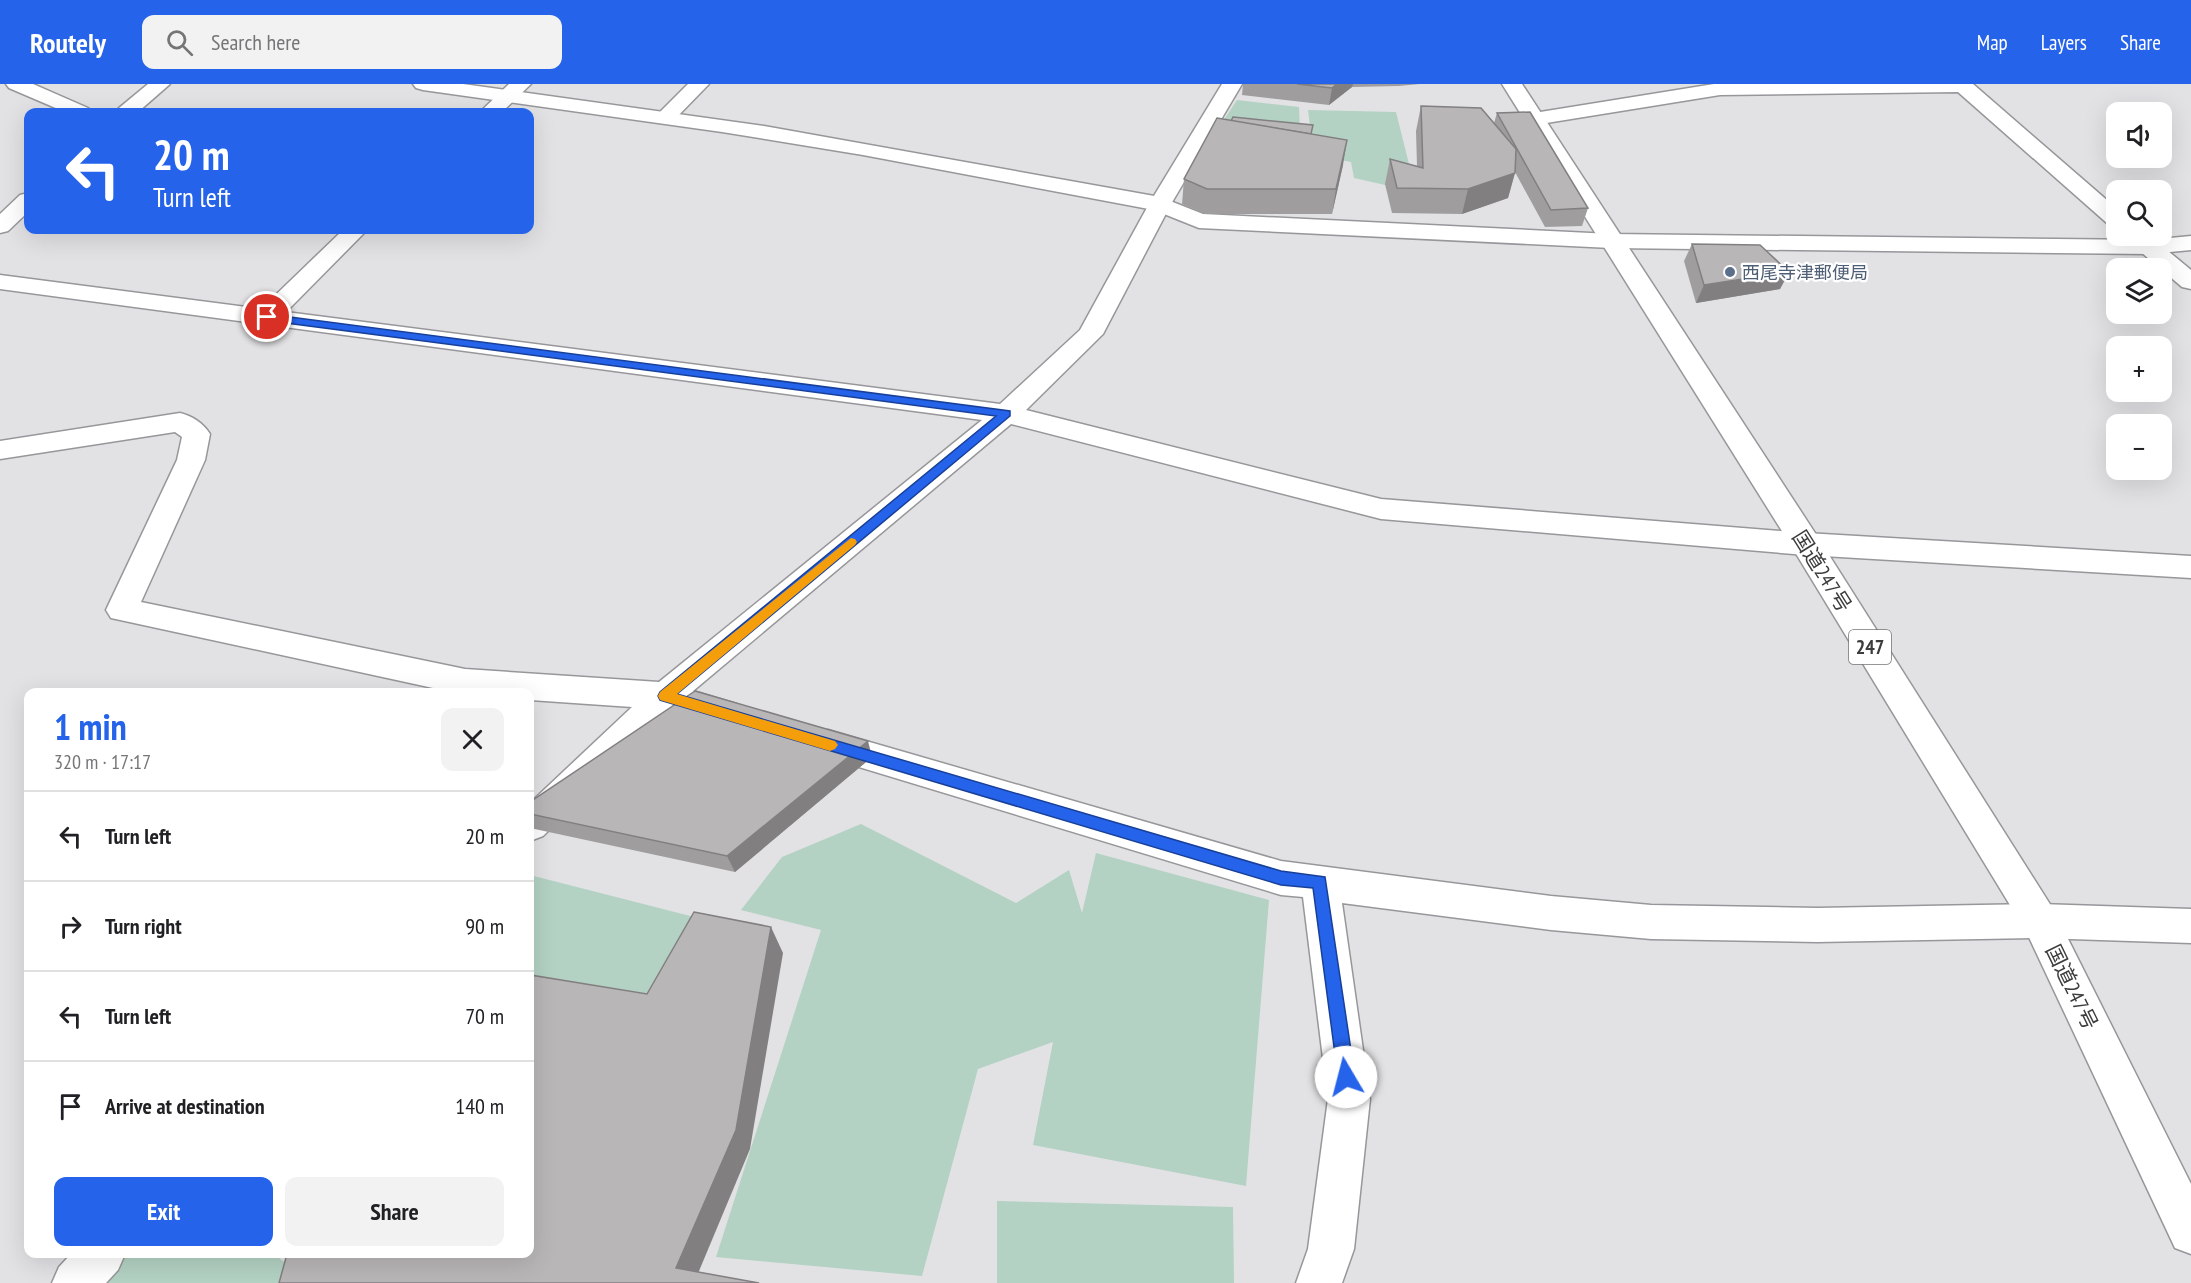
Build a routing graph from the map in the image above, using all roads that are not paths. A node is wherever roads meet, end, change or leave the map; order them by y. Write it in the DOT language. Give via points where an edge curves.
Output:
graph roads {
  1 [pos="16,84"];
  2 [pos="160,84"];
  3 [pos="423,84"];
  4 [pos="699,84"];
  5 [pos="1232,84"];
  6 [pos="1512,84"];
  7 [pos="1962,85"];
  8 [pos="514,91"];
  9 [pos="72,108"];
  10 [pos="131,108"];
  11 [pos="495,108"];
  12 [pos="666,117"];
  13 [pos="1534,119"];
  14 [pos="24,204"];
  15 [pos="1160,204"];
  16 [pos="2106,210"];
  17 [pos="0,226"];
  18 [pos="352,234"];
  19 [pos="1611,241"];
  20 [pos="2106,241"];
  21 [pos="2172,242"];
  22 [pos="2191,243"];
  23 [pos="2149,246"];
  24 [pos="0,282"];
  25 [pos="2191,282"];
  26 [pos="267,317"];
  27 [pos="1006,414"];
  28 [pos="0,450"];
  29 [pos="1806,544"];
  30 [pos="2191,567"];
  31 [pos="665,696"];
  32 [pos="759,724"];
  33 [pos="793,734"];
  34 [pos="534,821"];
  35 [pos="1320,882"];
  36 [pos="2040,921"];
  37 [pos="2191,926"];
  38 [pos="2191,1232"];
  39 [pos="98,1258"];
  40 [pos="75,1283"];
  41 [pos="1319,1283"];
  1 -- 9 [label="main road"];
  2 -- 10 [label="main road"];
  3 -- 8 [label="main road"];
  4 -- 12 [label="main road"];
  5 -- 15 [label="main road"];
  6 -- 13 [label="main road, 国道247号 / 247"];
  7 -- 13 [label="main road" via="1720,89"];
  7 -- 16 [label="main road"];
  8 -- 11 [label="main road"];
  8 -- 12 [label="main road"];
  12 -- 15 [label="main road"];
  13 -- 19 [label="main road, 国道247号 / 247"];
  14 -- 17 [label="main road"];
  15 -- 19 [label="main road" via="1199,221"];
  15 -- 27 [label="main road" via="1090,334"];
  18 -- 26 [label="main road"];
  19 -- 20 [label="main road"];
  19 -- 29 [label="main road, 国道247号 / 247"];
  21 -- 22 [label="main road"];
  23 -- 25 [label="main road"];
  24 -- 26 [label="main road"];
  26 -- 27 [label="main road"];
  27 -- 29 [label="main road" via="1381,509"];
  27 -- 31 [label="main road"];
  28 -- 31 [label="main road" via="180,422 196,434 191,460 122,610 465,682"];
  29 -- 30 [label="main road"];
  29 -- 36 [label="main road, 国道247号 / 247"];
  31 -- 32 [label="main road"];
  31 -- 34 [label="main road"];
  33 -- 35 [label="main road" via="1281,878"];
  35 -- 36 [label="main road" via="1551,913 1651,922 1817,925"];
  35 -- 41 [label="main road" via="1349,1099 1331,1249"];
  36 -- 37 [label="main road"];
  36 -- 38 [label="main road, 国道247号 / 247"];
  39 -- 40 [label="main road"];
}
